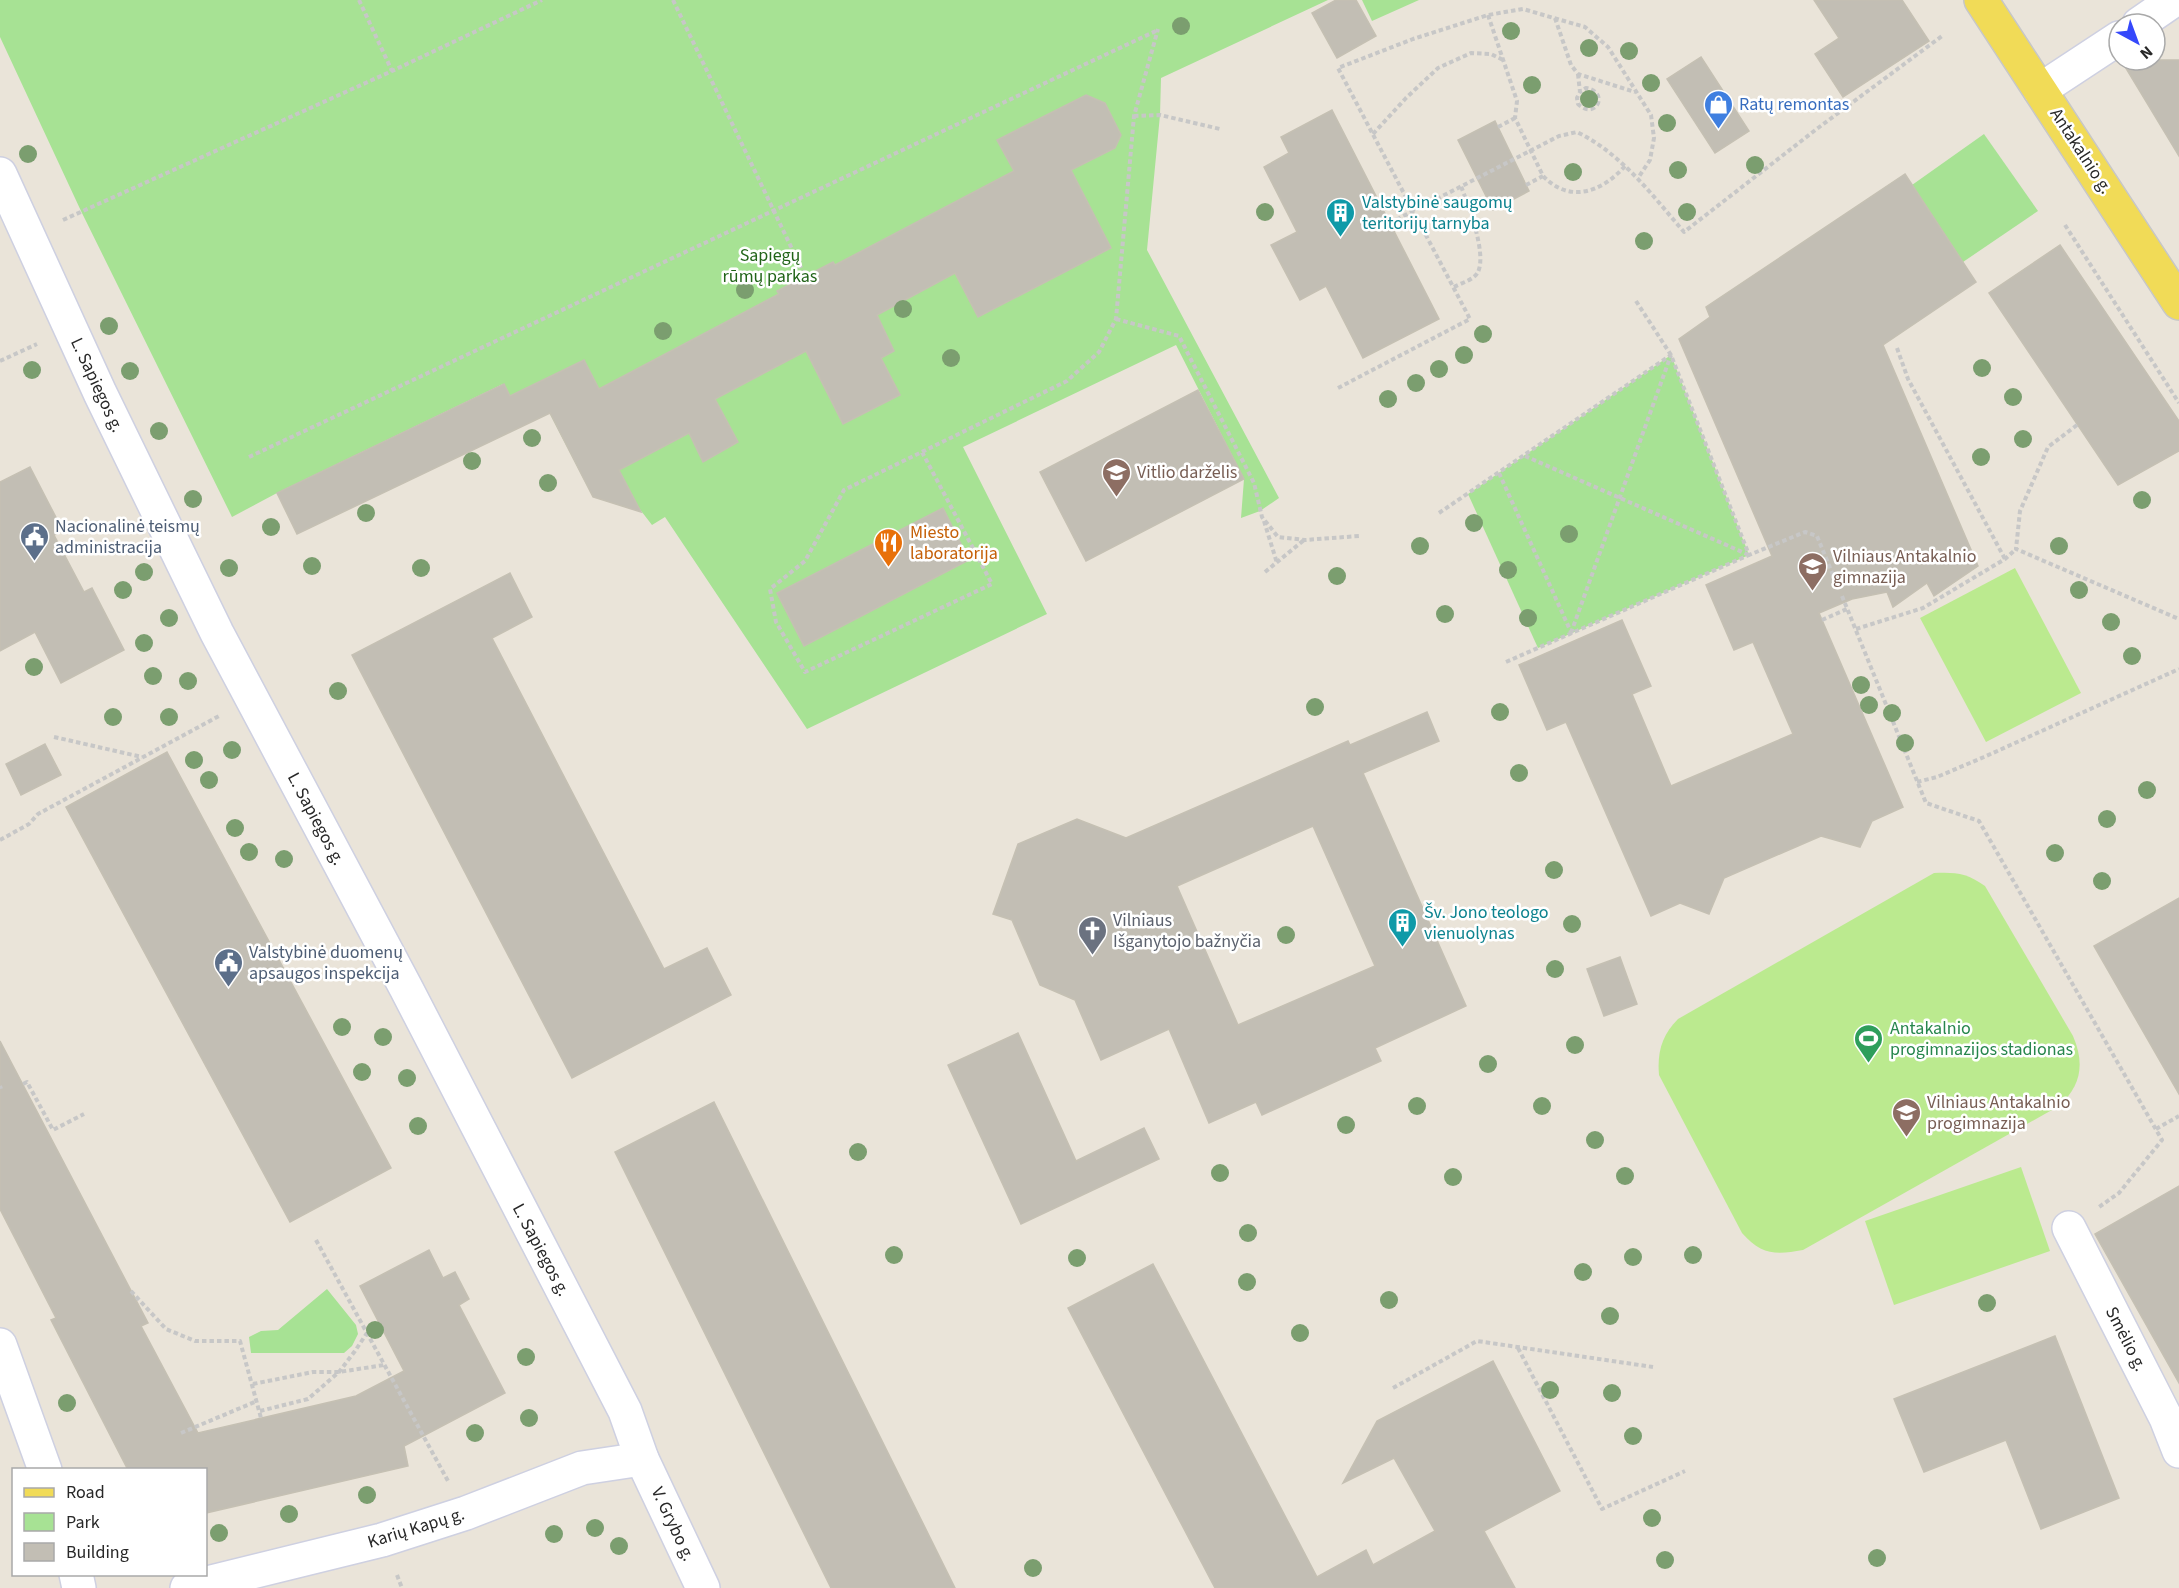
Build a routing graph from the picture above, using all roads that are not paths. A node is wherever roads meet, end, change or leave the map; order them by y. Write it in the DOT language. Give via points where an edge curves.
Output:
graph roads {
  1 [pos="1981,0"];
  2 [pos="2174,0"];
  3 [pos="2156,12"];
  4 [pos="2107,46"];
  5 [pos="2040,90"];
  6 [pos="0,174"];
  7 [pos="2179,303"];
  8 [pos="2069,1228"];
  9 [pos="0,1345"];
  10 [pos="2179,1451"];
  11 [pos="642,1459"];
  12 [pos="44,1468"];
  13 [pos="188,1588"];
  14 [pos="703,1588"];
  1 -- 5 [label="main road, Antakalnio g."];
  2 -- 3 [label="street"];
  4 -- 5 [label="street"];
  5 -- 7 [label="main road, Antakalnio g."];
  6 -- 11 [label="street, L. Sapiegos g." via="202,602 626,1411"];
  8 -- 10 [label="street, Smėlio g."];
  9 -- 12 [label="street"];
  11 -- 13 [label="street, Karių Kapų g." via="582,1468 466,1513 382,1540"];
  11 -- 14 [label="street, V. Grybo g."];
}
